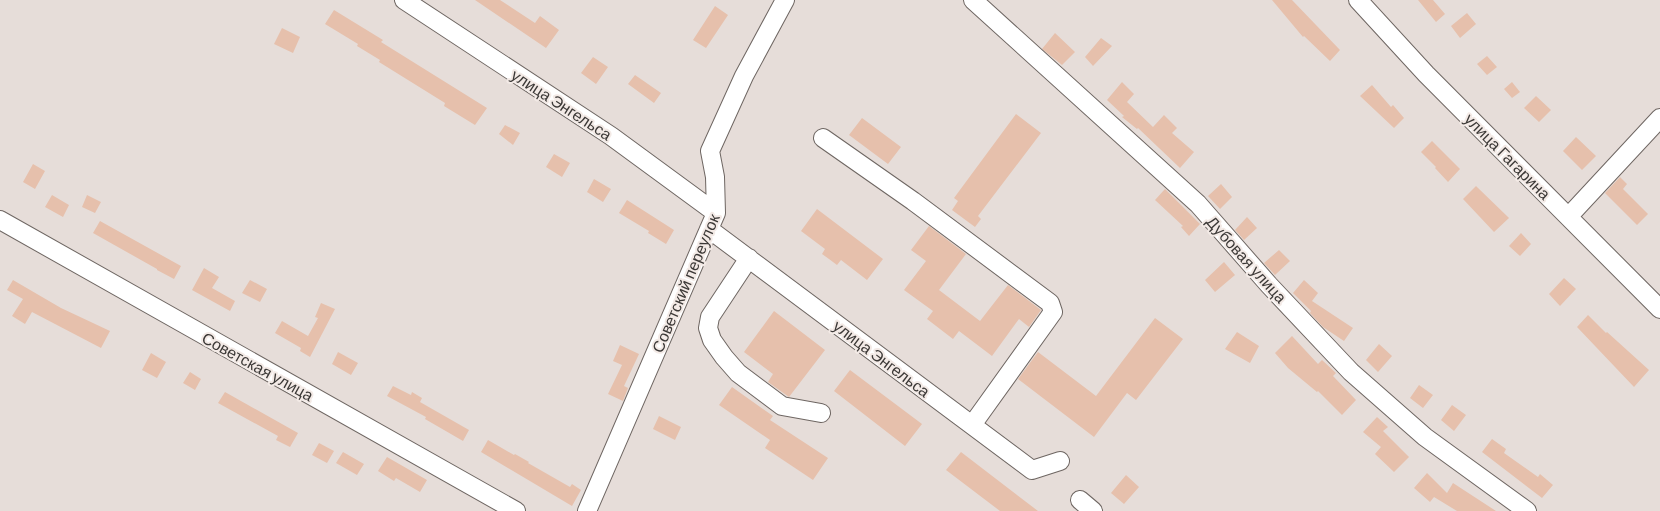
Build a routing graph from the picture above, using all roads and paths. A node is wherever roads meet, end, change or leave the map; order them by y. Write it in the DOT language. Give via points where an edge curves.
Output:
graph roads {
  1 [pos="404,0"];
  2 [pos="785,0"];
  3 [pos="973,0"];
  4 [pos="1358,0"];
  5 [pos="1660,118"];
  6 [pos="823,138"];
  7 [pos="1568,216"];
  8 [pos="0,220"];
  9 [pos="713,221"];
  10 [pos="748,258"];
  11 [pos="1660,309"];
  12 [pos="820,413"];
  13 [pos="972,425"];
  14 [pos="1060,461"];
  15 [pos="516,511"];
  16 [pos="588,511"];
  17 [pos="1527,511"];
  1 -- 9 [label="street, улица Энгельса" via="611,136"];
  2 -- 9 [label="street, Советский переулок" via="744,76 710,151 715,177"];
  3 -- 17 [label="street, Дубовая улица" via="1198,204 1268,285 1351,372 1425,437"];
  4 -- 7 [label="street, улица Гагарина" via="1426,74"];
  5 -- 7 [label="street"];
  6 -- 13 [label="street" via="1050,303 1053,312"];
  7 -- 11 [label="street, улица Гагарина"];
  8 -- 15 [label="street, Советская улица"];
  9 -- 10 [label="street, улица Энгельса"];
  9 -- 16 [label="street, Советский переулок"];
  10 -- 12 [label="street" via="710,317 708,328 712,340 738,374 782,406"];
  10 -- 13 [label="street, улица Энгельса"];
  13 -- 14 [label="street, улица Энгельса" via="1032,470"];
}
